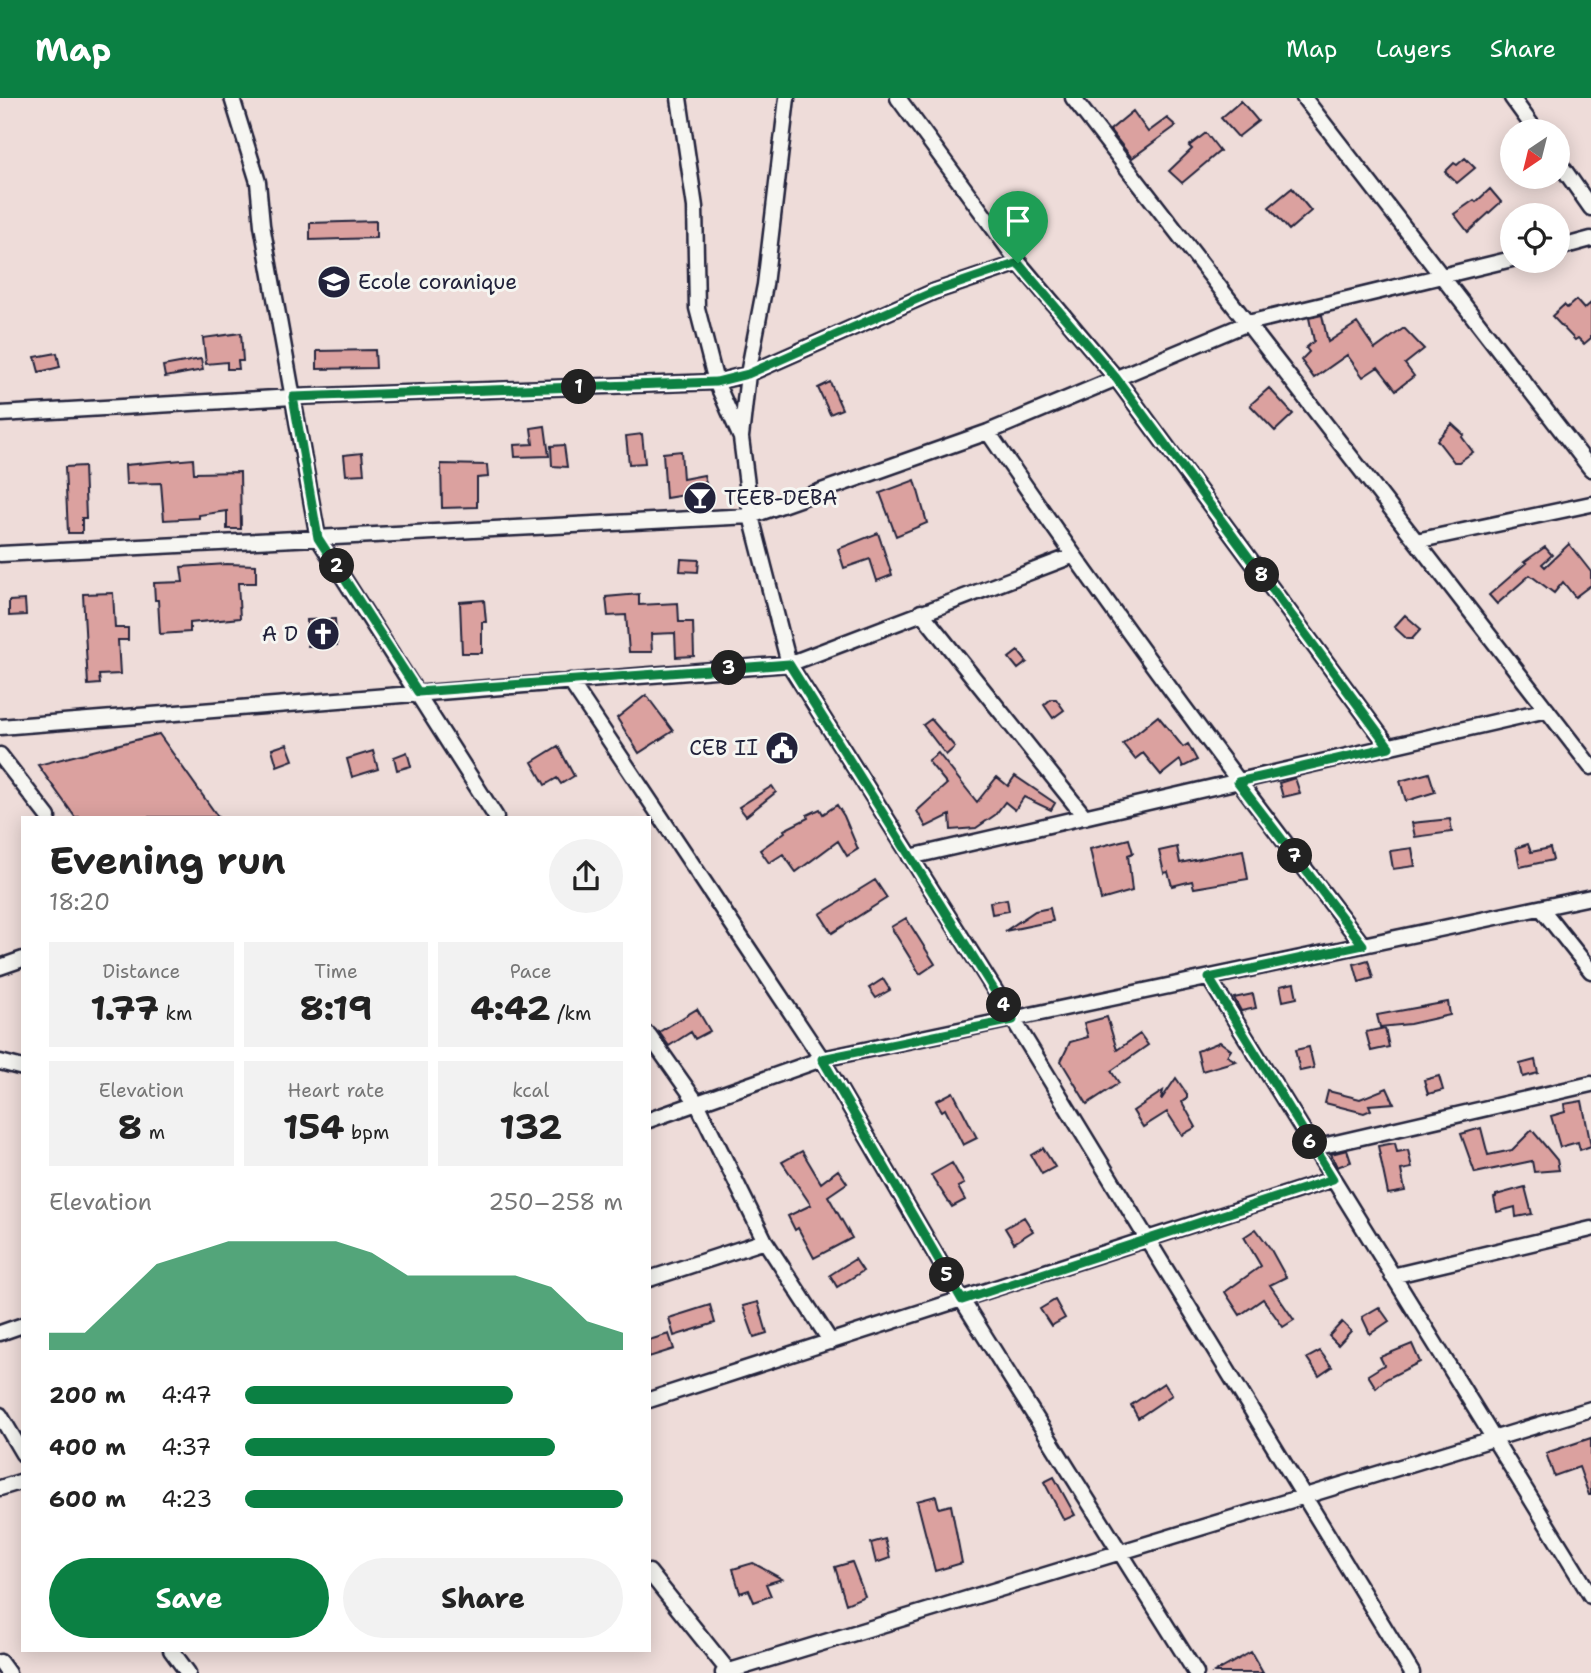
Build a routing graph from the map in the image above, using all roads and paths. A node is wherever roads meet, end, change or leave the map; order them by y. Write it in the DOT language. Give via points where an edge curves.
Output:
graph roads {
  1 [pos="232,98"];
  2 [pos="679,98"];
  3 [pos="787,98"];
  4 [pos="898,98"];
  5 [pos="1073,98"];
  6 [pos="1304,98"];
  7 [pos="1513,98"];
  8 [pos="1528,119"];
  9 [pos="1570,178"];
  10 [pos="1591,208"];
  11 [pos="1591,239"];
  12 [pos="1570,245"];
  13 [pos="1500,262"];
  14 [pos="1018,263"];
  15 [pos="1441,276"];
  16 [pos="1248,323"];
  17 [pos="748,374"];
  18 [pos="1116,378"];
  19 [pos="716,382"];
  20 [pos="293,397"];
  21 [pos="0,414"];
  22 [pos="988,432"];
  23 [pos="740,438"];
  24 [pos="1591,469"];
  25 [pos="1591,504"];
  26 [pos="751,516"];
  27 [pos="318,538"];
  28 [pos="1416,541"];
  29 [pos="0,554"];
  30 [pos="1072,556"];
  31 [pos="921,612"];
  32 [pos="789,664"];
  33 [pos="570,681"];
  34 [pos="418,692"];
  35 [pos="1547,710"];
  36 [pos="0,727"];
  37 [pos="1389,747"];
  38 [pos="0,755"];
  39 [pos="1591,767"];
  40 [pos="1238,782"];
  41 [pos="47,816"];
  42 [pos="494,816"];
  43 [pos="1085,817"];
  44 [pos="911,857"];
  45 [pos="1591,897"];
  46 [pos="1541,908"];
  47 [pos="1363,945"];
  48 [pos="21,960"];
  49 [pos="0,967"];
  50 [pos="1591,971"];
  51 [pos="1209,978"];
  52 [pos="1013,1020"];
  53 [pos="651,1038"];
  54 [pos="822,1059"];
  55 [pos="0,1062"];
  56 [pos="21,1067"];
  57 [pos="1591,1084"];
  58 [pos="697,1103"];
  59 [pos="651,1119"];
  60 [pos="1314,1148"];
  61 [pos="1333,1179"];
  62 [pos="1591,1229"];
  63 [pos="1148,1239"];
  64 [pos="765,1241"];
  65 [pos="1392,1276"];
  66 [pos="651,1278"];
  67 [pos="962,1300"];
  68 [pos="21,1326"];
  69 [pos="0,1332"];
  70 [pos="831,1342"];
  71 [pos="651,1399"];
  72 [pos="1591,1409"];
  73 [pos="0,1415"];
  74 [pos="1493,1439"];
  75 [pos="21,1451"];
  76 [pos="21,1482"];
  77 [pos="0,1489"];
  78 [pos="1305,1496"];
  79 [pos="1121,1552"];
  80 [pos="651,1575"];
  81 [pos="1591,1597"];
  82 [pos="172,1652"];
  83 [pos="0,1662"];
  84 [pos="727,1672"];
  85 [pos="8,1673"];
  86 [pos="188,1673"];
  87 [pos="1196,1673"];
  88 [pos="1412,1673"];
  1 -- 20 [label="street" via="258,182"];
  2 -- 19 [label="street" via="695,207 697,309"];
  3 -- 17 [label="street" via="765,285"];
  4 -- 14 [label="street"];
  5 -- 16 [label="street"];
  6 -- 15 [label="street"];
  7 -- 8 [label="street"];
  9 -- 10 [label="street"];
  11 -- 12 [label="street"];
  13 -- 15 [label="street"];
  14 -- 17 [label="street" via="933,292"];
  14 -- 18 [label="street"];
  15 -- 16 [label="street"];
  15 -- 24 [label="street"];
  16 -- 18 [label="street"];
  16 -- 28 [label="street"];
  17 -- 19 [label="street"];
  17 -- 23 [label="street"];
  18 -- 22 [label="street"];
  18 -- 37 [label="street"];
  19 -- 20 [label="street"];
  19 -- 23 [label="street"];
  20 -- 21 [label="street"];
  20 -- 27 [label="street"];
  22 -- 26 [label="street"];
  22 -- 30 [label="street"];
  23 -- 26 [label="street"];
  25 -- 28 [label="street"];
  26 -- 27 [label="street"];
  26 -- 32 [label="street"];
  27 -- 29 [label="street"];
  27 -- 34 [label="street"];
  28 -- 35 [label="street"];
  30 -- 31 [label="street"];
  30 -- 40 [label="street"];
  31 -- 32 [label="street"];
  31 -- 43 [label="street"];
  32 -- 33 [label="street"];
  32 -- 44 [label="street"];
  33 -- 34 [label="street"];
  33 -- 54 [label="street"];
  34 -- 36 [label="street"];
  34 -- 42 [label="street"];
  35 -- 37 [label="street"];
  35 -- 39 [label="street"];
  37 -- 40 [label="street"];
  38 -- 41 [label="street"];
  40 -- 43 [label="street"];
  40 -- 47 [label="street"];
  43 -- 44 [label="street"];
  44 -- 52 [label="street"];
  45 -- 46 [label="street"];
  46 -- 47 [label="street"];
  46 -- 50 [label="street"];
  47 -- 51 [label="street"];
  48 -- 49 [label="street"];
  51 -- 52 [label="street"];
  51 -- 60 [label="street"];
  52 -- 54 [label="street"];
  52 -- 63 [label="street"];
  53 -- 58 [label="street"];
  54 -- 58 [label="street"];
  54 -- 67 [label="street"];
  55 -- 56 [label="street"];
  57 -- 60 [label="street"];
  58 -- 59 [label="street"];
  58 -- 64 [label="street"];
  60 -- 61 [label="street"];
  61 -- 63 [label="street"];
  61 -- 65 [label="street"];
  62 -- 65 [label="street"];
  63 -- 67 [label="street"];
  63 -- 78 [label="street"];
  64 -- 66 [label="street"];
  64 -- 70 [label="street"];
  65 -- 74 [label="street"];
  67 -- 70 [label="street"];
  67 -- 79 [label="street"];
  68 -- 69 [label="street"];
  70 -- 71 [label="street"];
  72 -- 74 [label="street"];
  73 -- 75 [label="street"];
  74 -- 78 [label="street"];
  74 -- 81 [label="street"];
  76 -- 77 [label="street"];
  78 -- 79 [label="street"];
  78 -- 88 [label="street"];
  79 -- 84 [label="street"];
  79 -- 87 [label="street"];
  80 -- 84 [label="street"];
  82 -- 86 [label="street"];
  83 -- 85 [label="street"];
}
